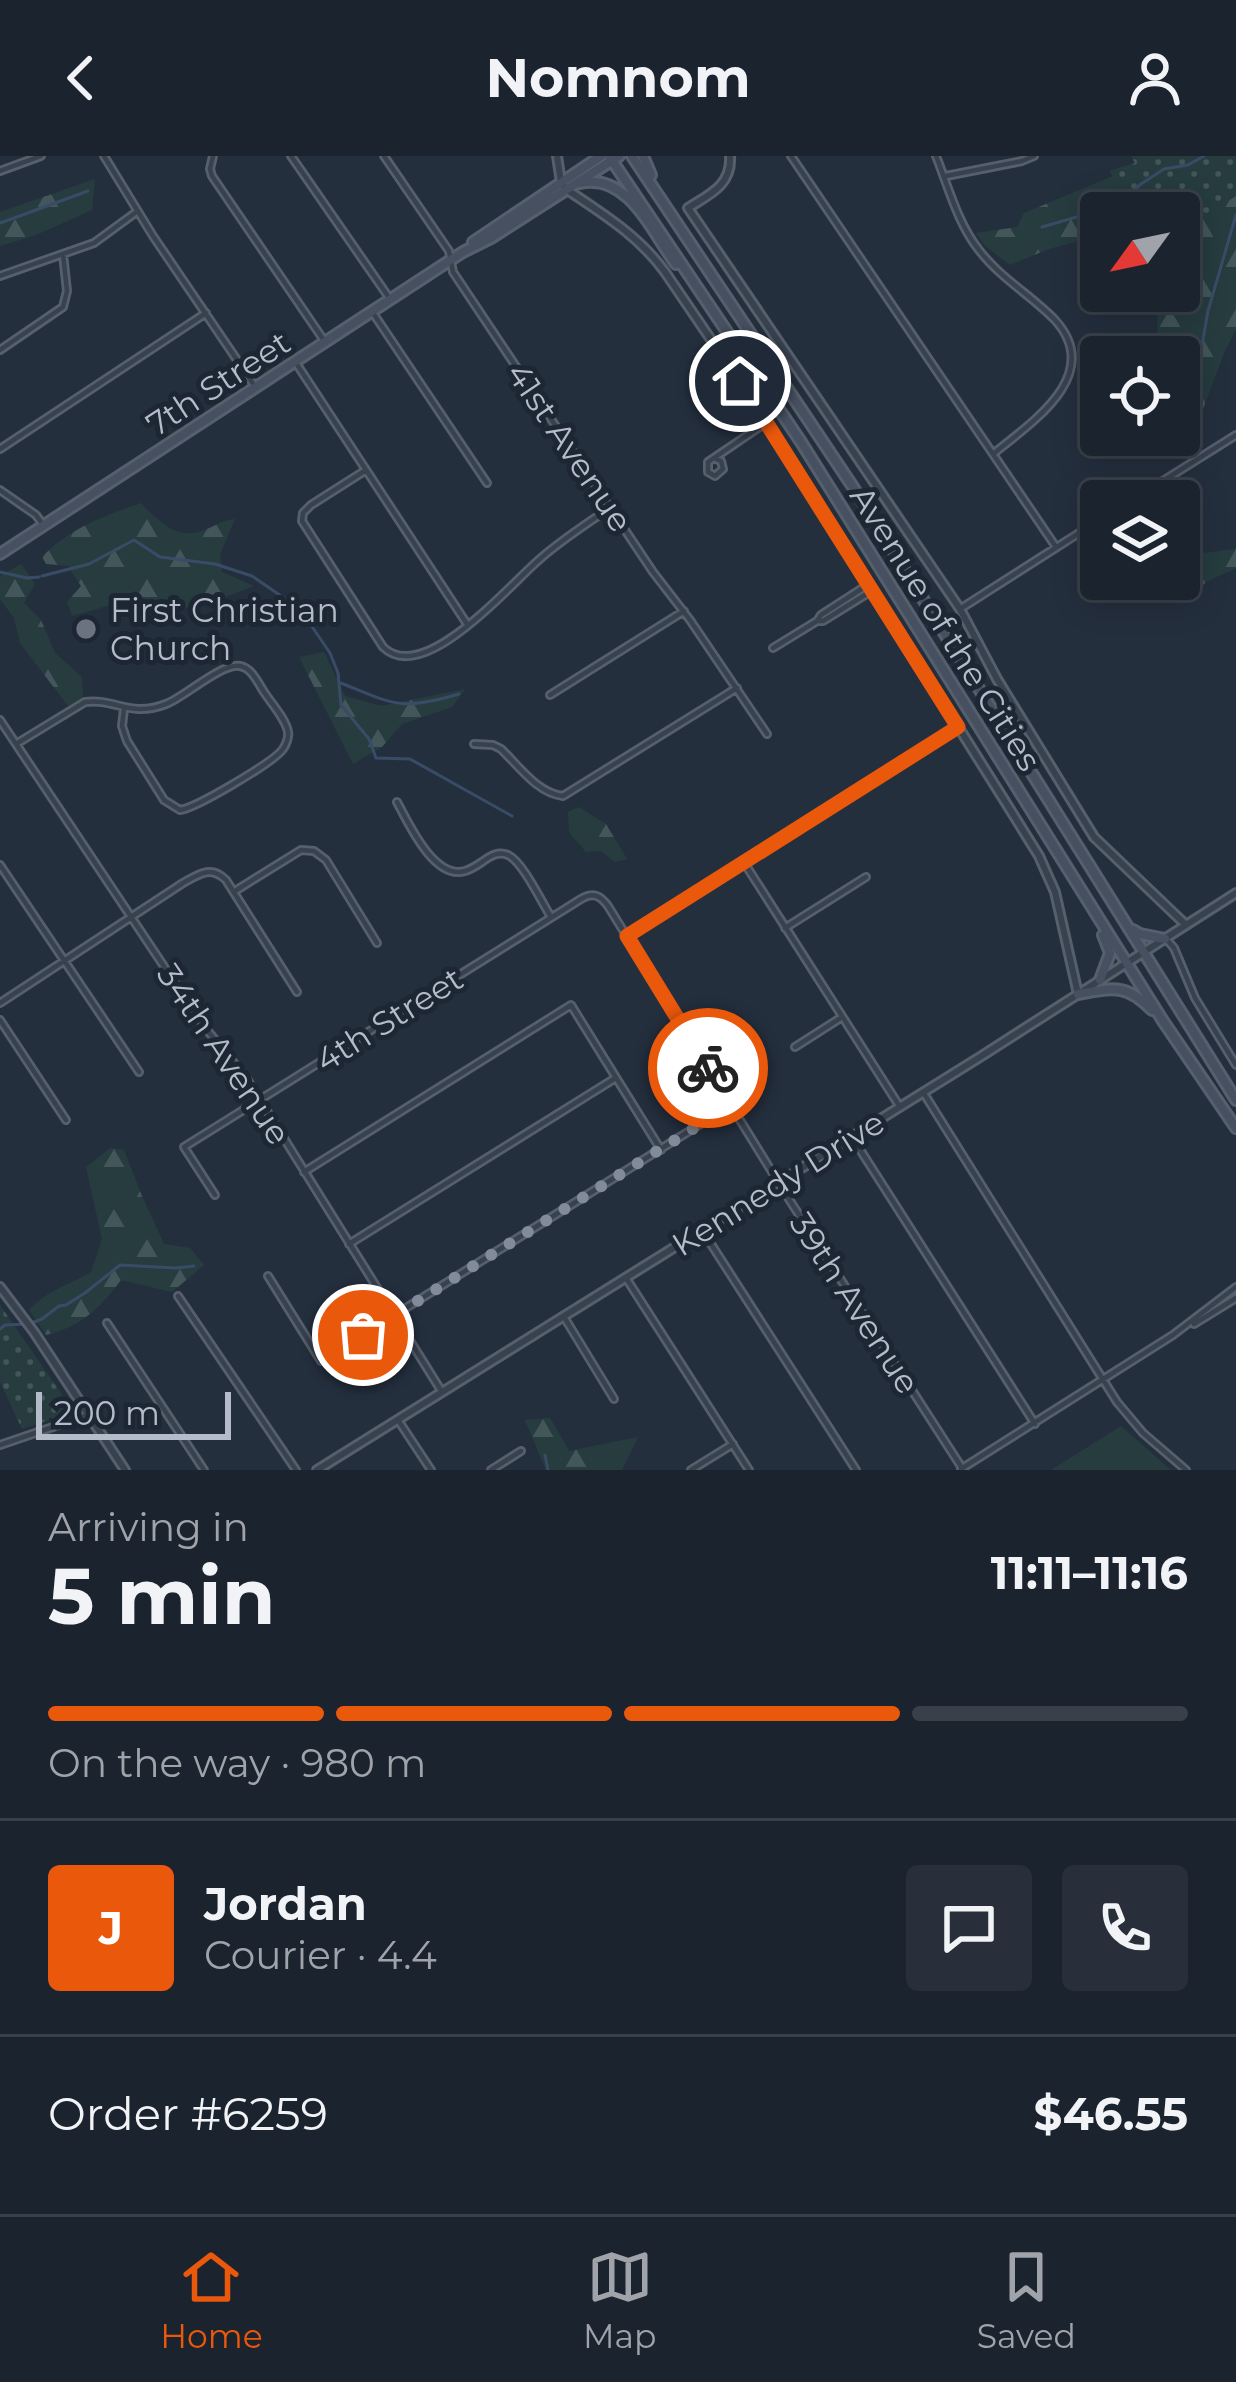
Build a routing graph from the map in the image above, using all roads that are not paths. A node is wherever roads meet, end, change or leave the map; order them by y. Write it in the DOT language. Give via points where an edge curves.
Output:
graph roads {
  1 [pos="7,156"];
  2 [pos="41,156"];
  3 [pos="104,156"];
  4 [pos="213,156"];
  5 [pos="291,156"];
  6 [pos="384,156"];
  7 [pos="556,156"];
  8 [pos="632,156"];
  9 [pos="643,156"];
  10 [pos="730,156"];
  11 [pos="790,156"];
  12 [pos="936,156"];
  13 [pos="1034,156"];
  14 [pos="607,157"];
  15 [pos="13,166"];
  16 [pos="0,171"];
  17 [pos="944,176"];
  18 [pos="567,185"];
  19 [pos="137,212"];
  20 [pos="695,249"];
  21 [pos="63,254"];
  22 [pos="451,260"];
  23 [pos="0,276"];
  24 [pos="390,299"];
  25 [pos="709,303"];
  26 [pos="372,312"];
  27 [pos="206,313"];
  28 [pos="325,342"];
  29 [pos="0,350"];
  30 [pos="294,362"];
  31 [pos="256,388"];
  32 [pos="767,422"];
  33 [pos="1235,438"];
  34 [pos="0,449"];
  35 [pos="993,454"];
  36 [pos="716,459"];
  37 [pos="366,470"];
  38 [pos="1166,480"];
  39 [pos="487,483"];
  40 [pos="0,490"];
  41 [pos="611,508"];
  42 [pos="44,526"];
  43 [pos="1080,532"];
  44 [pos="1057,547"];
  45 [pos="0,554"];
  46 [pos="871,587"];
  47 [pos="960,610"];
  48 [pos="683,611"];
  49 [pos="467,624"];
  50 [pos="772,648"];
  51 [pos="737,688"];
  52 [pos="550,695"];
  53 [pos="124,709"];
  54 [pos="0,720"];
  55 [pos="958,727"];
  56 [pos="766,734"];
  57 [pos="16,744"];
  58 [pos="474,744"];
  59 [pos="397,802"];
  60 [pos="1040,824"];
  61 [pos="744,862"];
  62 [pos="0,866"];
  63 [pos="866,878"];
  64 [pos="234,891"];
  65 [pos="1236,892"];
  66 [pos="595,895"];
  67 [pos="551,917"];
  68 [pos="132,918"];
  69 [pos="1124,922"];
  70 [pos="1186,925"];
  71 [pos="785,928"];
  72 [pos="627,936"];
  73 [pos="1166,939"];
  74 [pos="377,943"];
  75 [pos="1143,953"];
  76 [pos="64,961"];
  77 [pos="1127,963"];
  78 [pos="1100,980"];
  79 [pos="297,992"];
  80 [pos="1078,994"];
  81 [pos="0,1003"];
  82 [pos="842,1017"];
  83 [pos="0,1020"];
  84 [pos="1170,1031"];
  85 [pos="795,1047"];
  86 [pos="1236,1065"];
  87 [pos="139,1072"];
  88 [pos="616,1078"];
  89 [pos="923,1092"];
  90 [pos="260,1099"];
  91 [pos="1236,1100"];
  92 [pos="731,1105"];
  93 [pos="900,1107"];
  94 [pos="66,1120"];
  95 [pos="1236,1132"];
  96 [pos="852,1137"];
  97 [pos="661,1150"];
  98 [pos="304,1172"];
  99 [pos="779,1183"];
  100 [pos="215,1195"];
  101 [pos="702,1230"];
  102 [pos="349,1244"];
  103 [pos="268,1276"];
  104 [pos="626,1277"];
  105 [pos="0,1287"];
  106 [pos="1236,1287"];
  107 [pos="178,1295"];
  108 [pos="1236,1298"];
  109 [pos="395,1315"];
  110 [pos="564,1317"];
  111 [pos="106,1323"];
  112 [pos="1189,1324"];
  113 [pos="1103,1381"];
  114 [pos="442,1392"];
  115 [pos="614,1399"];
  116 [pos="88,1415"];
  117 [pos="398,1420"];
  118 [pos="1035,1424"];
  119 [pos="733,1444"];
  120 [pos="0,1445"];
  121 [pos="520,1451"];
  122 [pos="961,1469"];
  123 [pos="125,1470"];
  124 [pos="204,1470"];
  125 [pos="296,1470"];
  126 [pos="317,1470"];
  127 [pos="431,1470"];
  128 [pos="491,1470"];
  129 [pos="691,1470"];
  130 [pos="749,1470"];
  131 [pos="856,1470"];
  132 [pos="1186,1470"];
  1 -- 15 [label="street"];
  2 -- 15 [label="street"];
  3 -- 19 [label="street"];
  4 -- 28 [label="street" via="211,173"];
  5 -- 24 [label="street"];
  6 -- 22 [label="street, 41st Avenue"];
  7 -- 18 [label="street"];
  8 -- 20 [label="main road, Avenue of the Cities"];
  9 -- 20 [label="main road"];
  10 -- 47 [label="street, Avenue of the Cities" via="722,185 688,208"];
  11 -- 35 [label="street"];
  12 -- 17 [label="street"];
  13 -- 17 [label="street"];
  14 -- 18 [label="main road, 7th Street"];
  14 -- 18 [label="main road, 7th Street"];
  14 -- 25 [label="main road, Avenue of the Cities"];
  15 -- 16 [label="street"];
  17 -- 35 [label="street" via="977,248 1058,323 1072,356 1052,404"];
  18 -- 22 [label="main road, 7th Street"];
  18 -- 25 [label="main road" via="597,180 621,190"];
  18 -- 32 [label="street, Avenue of the Cities" via="649,250"];
  19 -- 21 [label="street"];
  19 -- 27 [label="street"];
  20 -- 69 [label="main road, Avenue of the Cities"];
  21 -- 23 [label="street"];
  21 -- 29 [label="street" via="63,308"];
  22 -- 24 [label="main road, 7th Street"];
  22 -- 41 [label="street, 41st Avenue"];
  24 -- 26 [label="main road, 7th Street"];
  25 -- 60 [label="main road, Avenue of the Cities"];
  26 -- 28 [label="main road, 7th Street"];
  26 -- 39 [label="street"];
  27 -- 31 [label="street"];
  27 -- 34 [label="street"];
  28 -- 30 [label="main road, 7th Street"];
  30 -- 31 [label="main road, 7th Street"];
  30 -- 37 [label="street"];
  31 -- 42 [label="main road, 7th Street"];
  32 -- 36 [label="street"];
  32 -- 46 [label="street, Avenue of the Cities"];
  33 -- 38 [label="street"];
  35 -- 44 [label="street"];
  37 -- 49 [label="street"];
  37 -- 49 [label="street" via="311,505 302,517 306,530 392,655 432,651"];
  40 -- 42 [label="street"];
  41 -- 48 [label="street, 41st Avenue"];
  41 -- 49 [label="street"];
  42 -- 45 [label="main road, 7th Street"];
  43 -- 44 [label="street"];
  44 -- 47 [label="street"];
  46 -- 50 [label="street"];
  46 -- 55 [label="street, Avenue of the Cities"];
  47 -- 70 [label="street, Avenue of the Cities" via="1094,837"];
  48 -- 51 [label="street, 41st Avenue"];
  48 -- 52 [label="street"];
  51 -- 56 [label="street, 41st Avenue"];
  51 -- 58 [label="street" via="563,796 546,792 500,748"];
  53 -- 53 [label="street" via="127,742 164,800 180,810 286,745 282,720 254,676 238,666 159,707"];
  53 -- 57 [label="street" via="85,702"];
  54 -- 57 [label="street, 34th Avenue"];
  55 -- 61 [label="street"];
  55 -- 80 [label="street, Avenue of the Cities" via="1051,880"];
  57 -- 68 [label="street, 34th Avenue"];
  59 -- 67 [label="street" via="440,867 465,871 508,855"];
  60 -- 77 [label="main road, Avenue of the Cities"];
  60 -- 78 [label="main road" via="1108,945"];
  61 -- 71 [label="street"];
  61 -- 72 [label="street"];
  62 -- 76 [label="street"];
  63 -- 71 [label="street"];
  64 -- 68 [label="street" via="214,871 200,873"];
  64 -- 74 [label="street" via="310,849 326,860"];
  64 -- 79 [label="street"];
  65 -- 70 [label="street, Kennedy Drive"];
  66 -- 67 [label="street, 4th Street"];
  66 -- 72 [label="street, 39th Avenue"];
  67 -- 90 [label="street, 4th Street"];
  68 -- 76 [label="street"];
  68 -- 90 [label="street, 34th Avenue"];
  69 -- 73 [label="main road"];
  69 -- 75 [label="main road, Avenue of the Cities"];
  70 -- 73 [label="street, Kennedy Drive"];
  71 -- 82 [label="street"];
  72 -- 92 [label="street, 39th Avenue"];
  73 -- 75 [label="street, Kennedy Drive"];
  73 -- 86 [label="street"];
  75 -- 77 [label="street, Kennedy Drive"];
  75 -- 91 [label="main road, Avenue of the Cities"];
  76 -- 81 [label="street"];
  76 -- 87 [label="street"];
  77 -- 78 [label="street, Kennedy Drive"];
  77 -- 84 [label="main road, Avenue of the Cities"];
  78 -- 80 [label="street, Kennedy Drive"];
  80 -- 84 [label="main road" via="1123,989"];
  80 -- 89 [label="street, Kennedy Drive"];
  82 -- 85 [label="street"];
  82 -- 93 [label="street"];
  83 -- 94 [label="street"];
  84 -- 95 [label="main road, Avenue of the Cities"];
  88 -- 97 [label="street"];
  88 -- 98 [label="street" via="571,1005"];
  88 -- 102 [label="street"];
  89 -- 93 [label="street, Kennedy Drive"];
  89 -- 113 [label="street"];
  90 -- 98 [label="street, 34th Avenue"];
  90 -- 100 [label="street, 4th Street" via="184,1147"];
  92 -- 97 [label="street"];
  92 -- 99 [label="street, 39th Avenue"];
  93 -- 96 [label="street, Kennedy Drive"];
  96 -- 99 [label="street, Kennedy Drive"];
  96 -- 118 [label="street"];
  97 -- 109 [label="street"];
  98 -- 102 [label="street, 34th Avenue"];
  99 -- 101 [label="street, Kennedy Drive"];
  99 -- 122 [label="street, 39th Avenue"];
  101 -- 104 [label="street, Kennedy Drive"];
  101 -- 131 [label="street"];
  102 -- 109 [label="street, 34th Avenue"];
  103 -- 109 [label="street" via="321,1361"];
  104 -- 110 [label="street, Kennedy Drive"];
  104 -- 119 [label="street"];
  105 -- 116 [label="street"];
  106 -- 112 [label="street"];
  107 -- 125 [label="street"];
  108 -- 112 [label="street"];
  109 -- 114 [label="street, 34th Avenue"];
  110 -- 114 [label="street, Kennedy Drive"];
  110 -- 115 [label="street"];
  111 -- 124 [label="street"];
  112 -- 113 [label="street"];
  113 -- 118 [label="street"];
  113 -- 132 [label="street" via="1143,1433"];
  114 -- 117 [label="street, Kennedy Drive"];
  116 -- 120 [label="street"];
  116 -- 123 [label="street"];
  117 -- 126 [label="street, Kennedy Drive"];
  117 -- 127 [label="street"];
  118 -- 122 [label="street"];
  119 -- 129 [label="street"];
  119 -- 130 [label="street"];
  121 -- 128 [label="street"];
}
